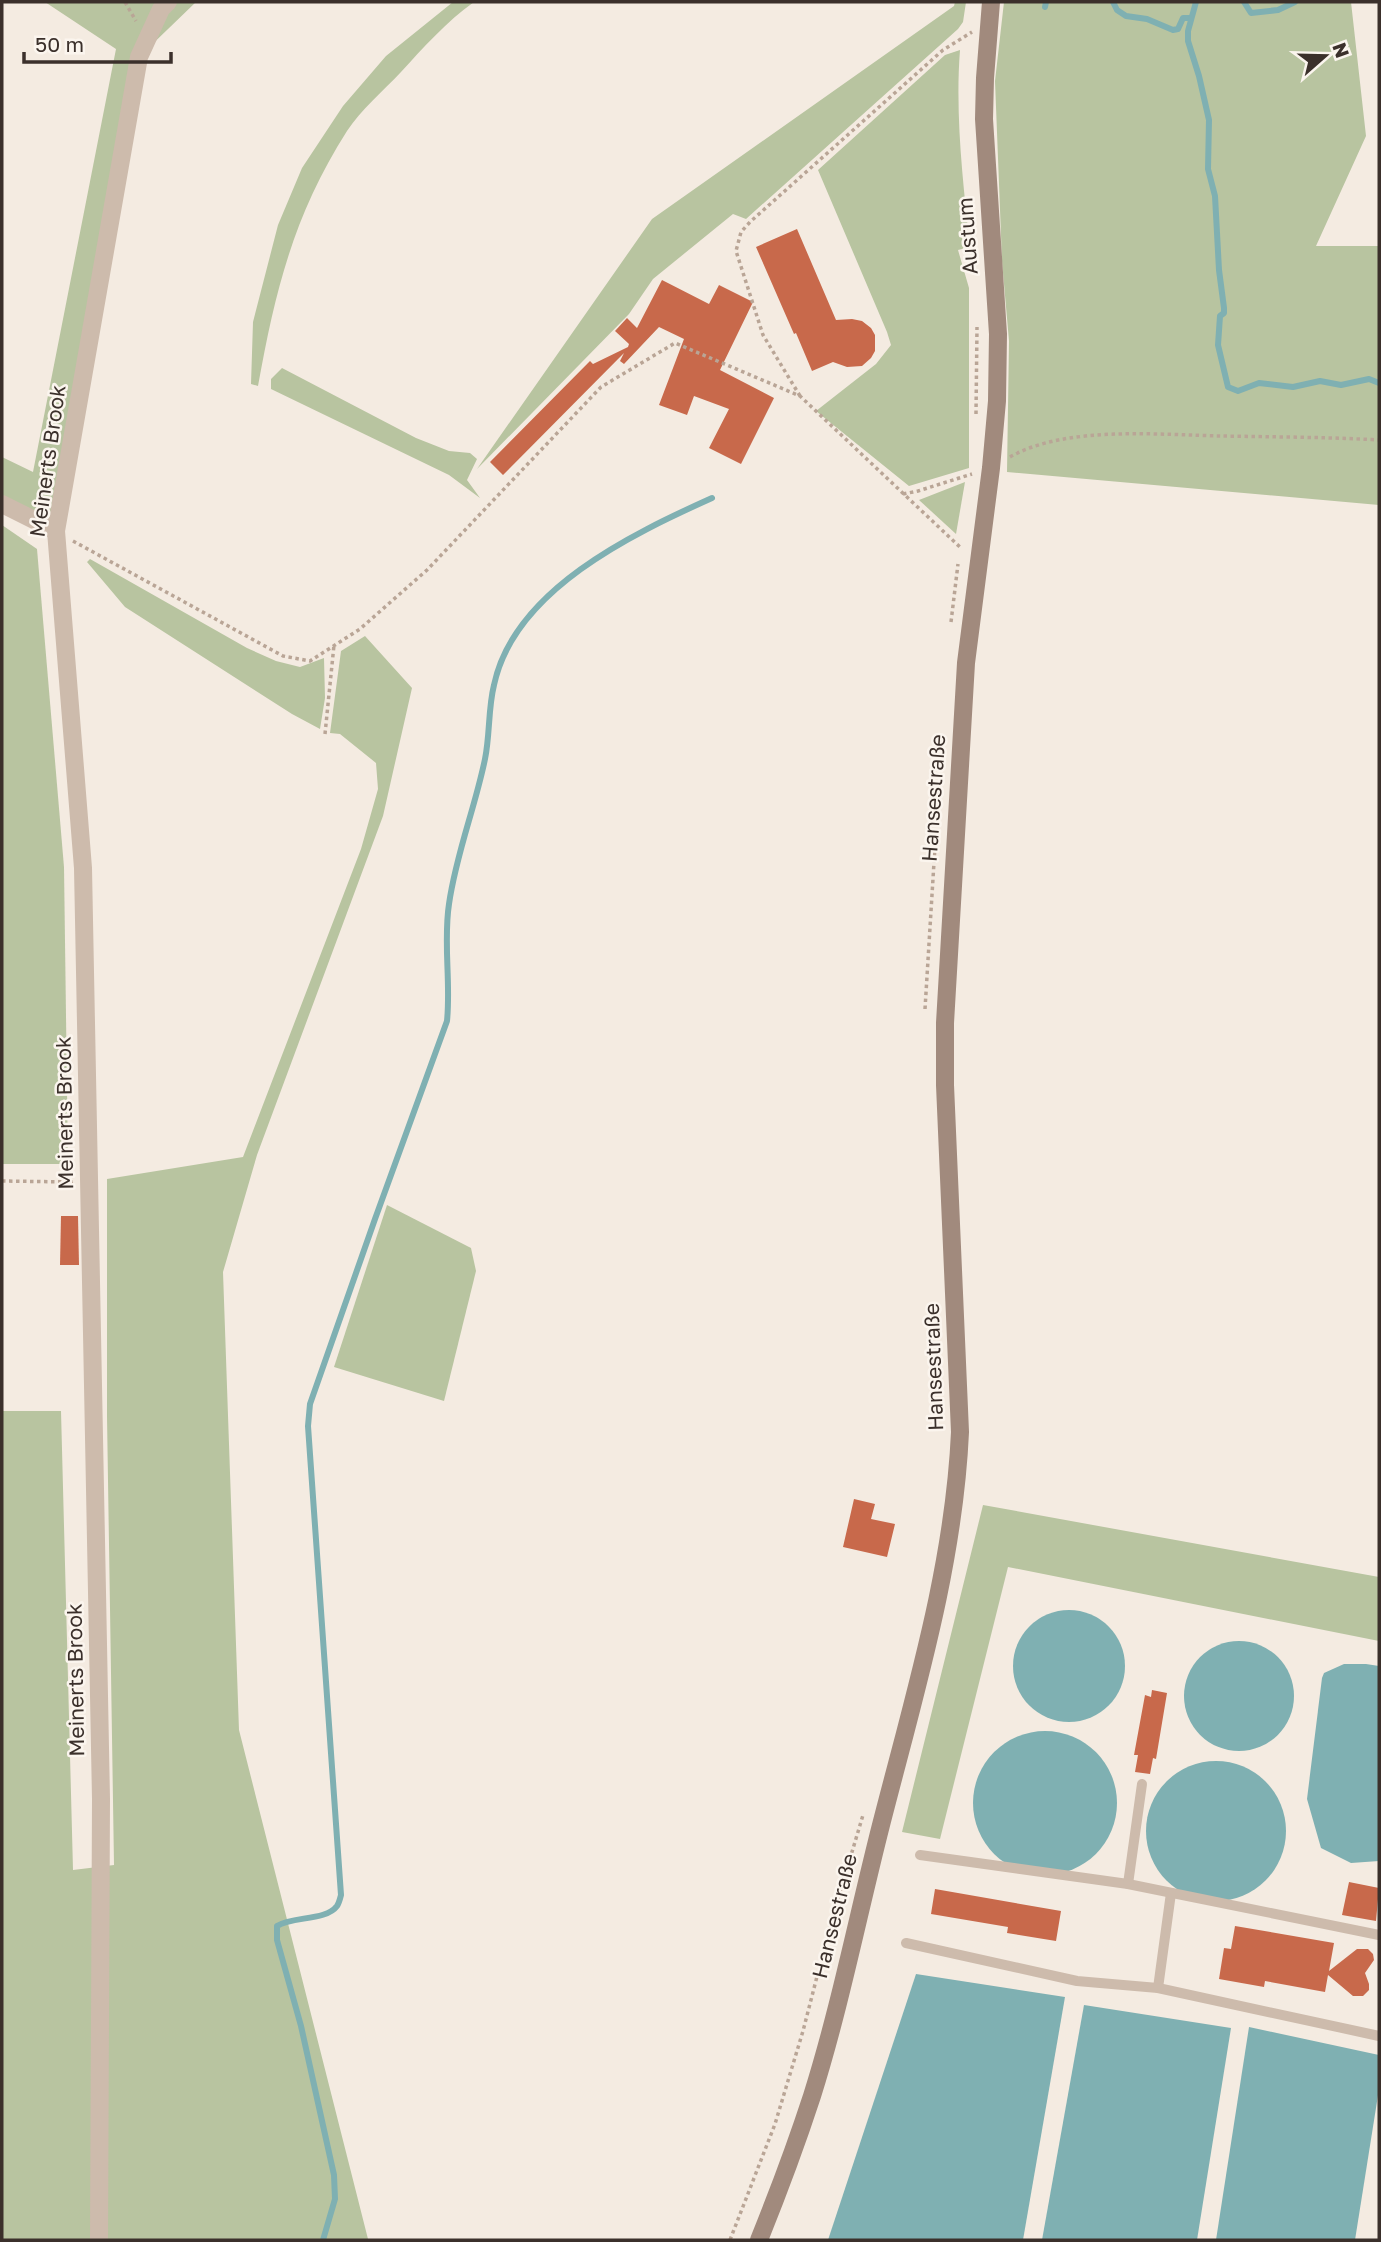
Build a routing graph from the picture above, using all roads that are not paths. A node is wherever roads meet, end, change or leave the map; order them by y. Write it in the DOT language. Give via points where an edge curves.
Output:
graph roads {
  1 [pos="168,2"];
  2 [pos="991,2"];
  3 [pos="983,470"];
  4 [pos="2,505"];
  5 [pos="56,531"];
  6 [pos="1142,1784"];
  7 [pos="920,1855"];
  8 [pos="1128,1884"];
  9 [pos="1171,1893"];
  10 [pos="1379,1935"];
  11 [pos="906,1943"];
  12 [pos="1158,1988"];
  13 [pos="1379,2036"];
  14 [pos="99,2240"];
  15 [pos="759,2240"];
  1 -- 5 [label="street, Meinerts Brook" via="160,9 139,57"];
  2 -- 3 [label="street, Austum" via="984,119 998,334 997,401"];
  3 -- 15 [label="street, Hansestraße" via="945,999 960,1432 953,1519 931,1626 828,2038"];
  4 -- 5 [label="street"];
  5 -- 14 [label="street, Meinerts Brook" via="83,868 101,1799"];
  6 -- 8 [label="lane"];
  7 -- 8 [label="lane"];
  8 -- 9 [label="lane"];
  9 -- 10 [label="lane"];
  9 -- 12 [label="lane"];
  11 -- 12 [label="lane" via="1077,1981"];
  12 -- 13 [label="lane"];
}
